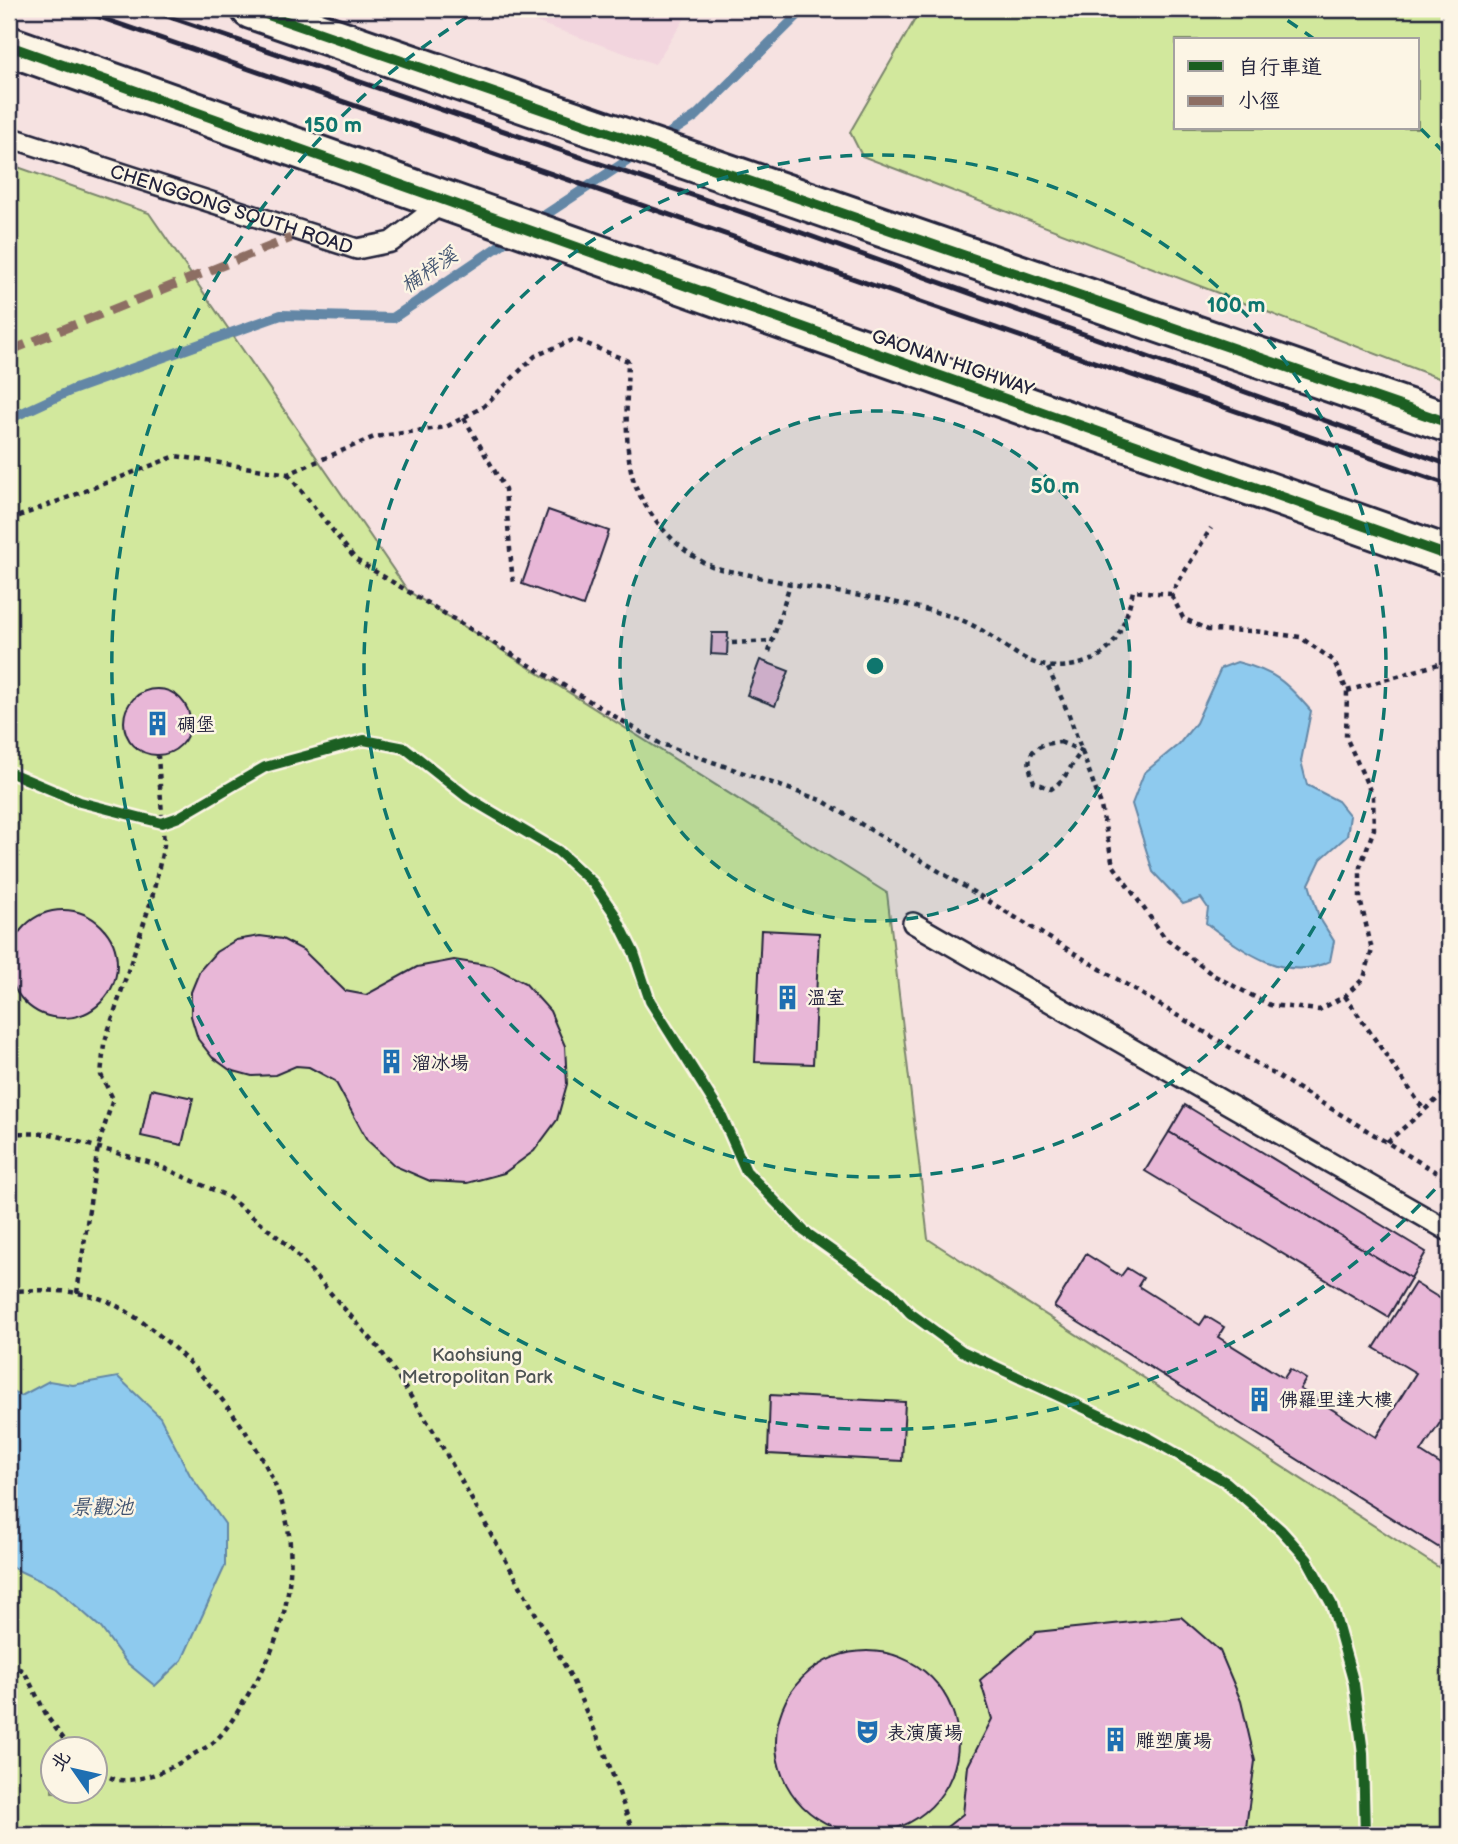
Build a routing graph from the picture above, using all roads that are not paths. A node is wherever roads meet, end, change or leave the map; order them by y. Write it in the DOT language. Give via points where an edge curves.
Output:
graph roads {
  1 [pos="251,9"];
  2 [pos="9,46"];
  3 [pos="9,137"];
  4 [pos="445,201"];
  5 [pos="1449,423"];
  6 [pos="1449,556"];
  7 [pos="913,923"];
  8 [pos="1449,1231"];
  1 -- 5 [label="main road"];
  2 -- 4 [label="main road"];
  3 -- 4 [label="lane, CHENGGONG SOUTH ROAD" via="357,249 391,242"];
  4 -- 6 [label="main road, GAONAN HIGHWAY"];
  7 -- 8 [label="lane"];
}
